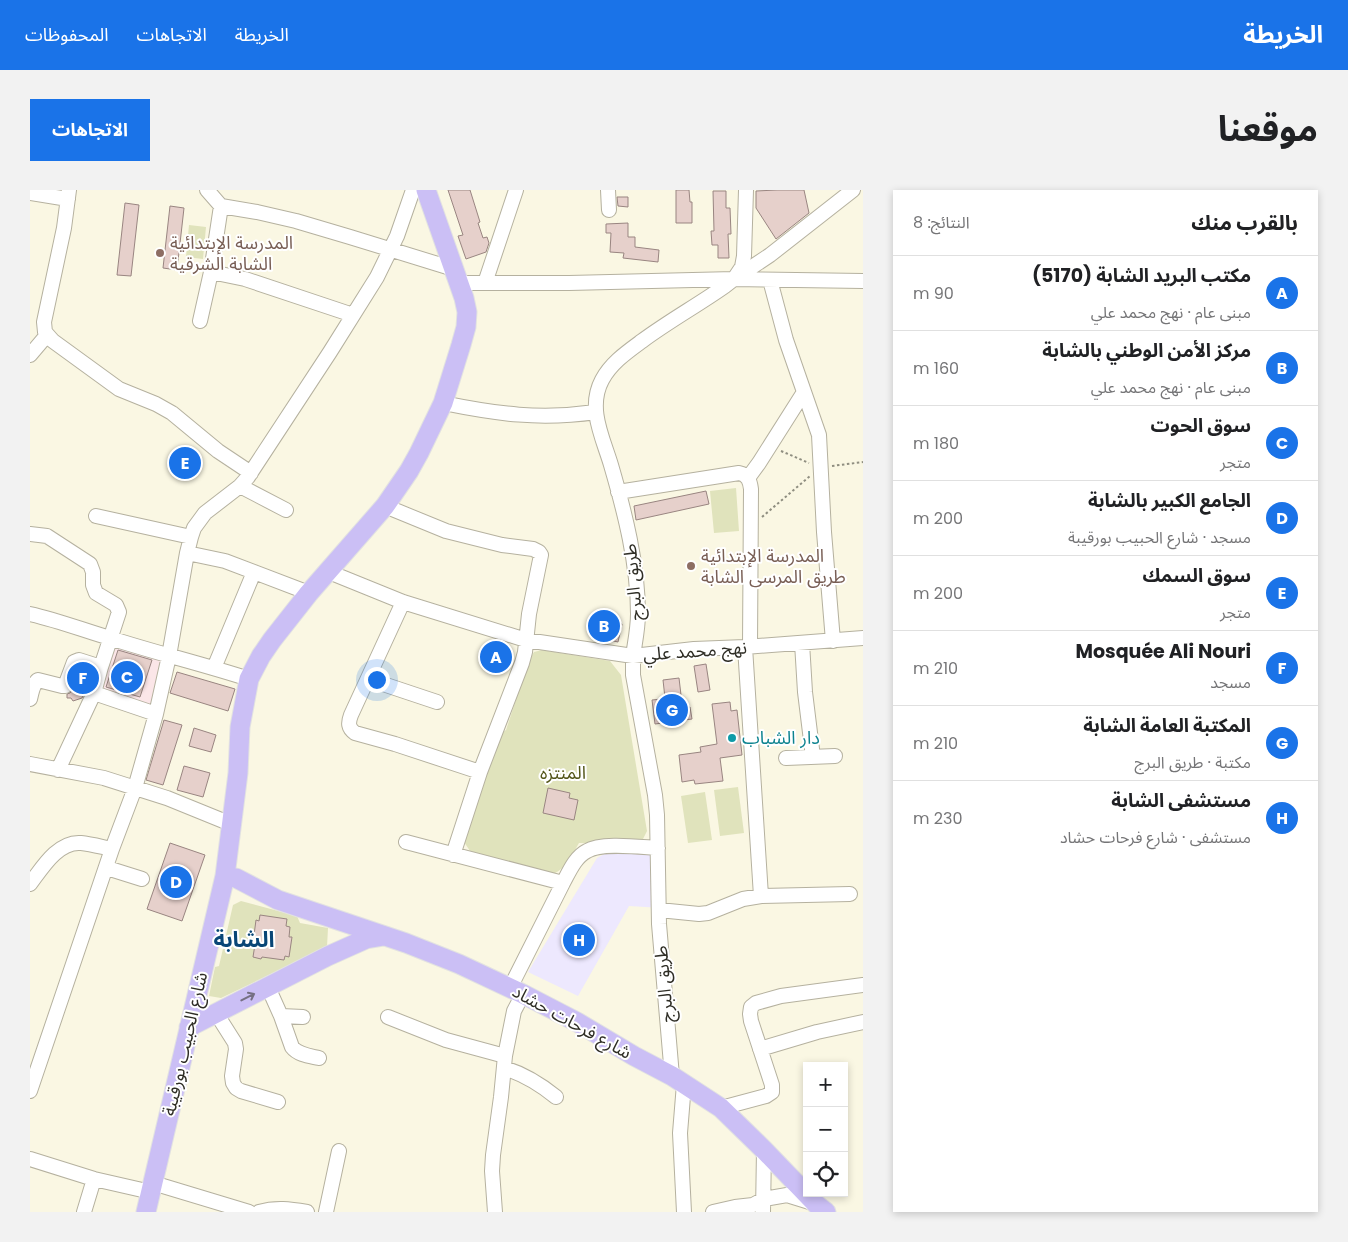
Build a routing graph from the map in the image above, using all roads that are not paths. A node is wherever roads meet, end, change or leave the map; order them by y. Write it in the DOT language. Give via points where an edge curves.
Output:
graph roads {
  1 [pos="207,190"];
  2 [pos="413,190"];
  3 [pos="426,190"];
  4 [pos="516,190"];
  5 [pos="608,190"];
  6 [pos="746,190"];
  7 [pos="853,190"];
  8 [pos="30,193"];
  9 [pos="68,194"];
  10 [pos="221,206"];
  11 [pos="609,210"];
  12 [pos="391,250"];
  13 [pos="211,272"];
  14 [pos="457,276"];
  15 [pos="734,279"];
  16 [pos="770,280"];
  17 [pos="863,281"];
  18 [pos="485,283"];
  19 [pos="353,315"];
  20 [pos="200,321"];
  21 [pos="47,336"];
  22 [pos="30,355"];
  23 [pos="804,392"];
  24 [pos="443,403"];
  25 [pos="596,412"];
  26 [pos="252,473"];
  27 [pos="748,478"];
  28 [pos="240,486"];
  29 [pos="618,492"];
  30 [pos="385,506"];
  31 [pos="286,510"];
  32 [pos="96,516"];
  33 [pos="30,534"];
  34 [pos="191,537"];
  35 [pos="187,553"];
  36 [pos="254,572"];
  37 [pos="329,572"];
  38 [pos="309,593"];
  39 [pos="403,602"];
  40 [pos="30,614"];
  41 [pos="110,638"];
  42 [pos="863,638"];
  43 [pos="526,640"];
  44 [pos="833,641"];
  45 [pos="802,643"];
  46 [pos="747,647"];
  47 [pos="168,656"];
  48 [pos="634,656"];
  49 [pos="100,667"];
  50 [pos="214,668"];
  51 [pos="249,679"];
  52 [pos="368,679"];
  53 [pos="94,693"];
  54 [pos="30,699"];
  55 [pos="437,702"];
  56 [pos="156,714"];
  57 [pos="834,756"];
  58 [pos="813,757"];
  59 [pos="786,758"];
  60 [pos="30,764"];
  61 [pos="58,770"];
  62 [pos="480,772"];
  63 [pos="135,788"];
  64 [pos="231,824"];
  65 [pos="406,842"];
  66 [pos="658,848"];
  67 [pos="112,849"];
  68 [pos="454,855"];
  69 [pos="107,868"];
  70 [pos="142,879"];
  71 [pos="224,883"];
  72 [pos="563,883"];
  73 [pos="30,884"];
  74 [pos="850,894"];
  75 [pos="761,896"];
  76 [pos="659,910"];
  77 [pos="342,921"];
  78 [pos="386,936"];
  79 [pos="328,956"];
  80 [pos="863,985"];
  81 [pos="268,987"];
  82 [pos="517,991"];
  83 [pos="195,1001"];
  84 [pos="215,1014"];
  85 [pos="281,1016"];
  86 [pos="303,1017"];
  87 [pos="388,1017"];
  88 [pos="863,1022"];
  89 [pos="189,1027"];
  90 [pos="760,1049"];
  91 [pos="319,1058"];
  92 [pos="504,1062"];
  93 [pos="678,1080"];
  94 [pos="30,1092"];
  95 [pos="556,1097"];
  96 [pos="278,1102"];
  97 [pos="721,1108"];
  98 [pos="764,1150"];
  99 [pos="339,1151"];
  100 [pos="30,1159"];
  101 [pos="94,1179"];
  102 [pos="152,1187"];
  103 [pos="764,1206"];
  104 [pos="822,1208"];
  105 [pos="84,1212"];
  106 [pos="146,1212"];
  107 [pos="249,1212"];
  108 [pos="259,1212"];
  109 [pos="307,1212"];
  110 [pos="326,1212"];
  111 [pos="496,1212"];
  112 [pos="684,1212"];
  113 [pos="713,1212"];
  1 -- 10 [label="street"];
  2 -- 12 [label="street"];
  3 -- 14 [label="main road, شارع الحبيب بورقيبة"];
  4 -- 18 [label="street"];
  5 -- 11 [label="street"];
  6 -- 15 [label="street" via="744,256 742,267"];
  7 -- 15 [label="street, طريق البرج"];
  8 -- 9 [label="street"];
  9 -- 21 [label="street" via="44,322"];
  10 -- 12 [label="street" via="296,222"];
  10 -- 13 [label="street"];
  12 -- 14 [label="street"];
  12 -- 19 [label="street"];
  13 -- 19 [label="street" via="261,284"];
  13 -- 20 [label="street"];
  14 -- 18 [label="street"];
  14 -- 24 [label="main road, شارع الحبيب بورقيبة" via="467,312 466,326"];
  15 -- 16 [label="street"];
  15 -- 18 [label="street"];
  15 -- 25 [label="street, طريق البرج" via="616,362 601,381"];
  16 -- 17 [label="street"];
  16 -- 23 [label="street"];
  19 -- 26 [label="street"];
  21 -- 22 [label="street"];
  21 -- 26 [label="street" via="113,385 172,413 218,451"];
  23 -- 27 [label="street"];
  23 -- 44 [label="street" via="819,435"];
  24 -- 25 [label="street" via="524,416"];
  24 -- 30 [label="main road, شارع الحبيب بورقيبة" via="409,471"];
  25 -- 29 [label="street, طريق البرج"];
  26 -- 28 [label="street"];
  27 -- 29 [label="street" via="739,473"];
  27 -- 46 [label="street" via="751,527"];
  28 -- 31 [label="street"];
  28 -- 34 [label="street" via="205,513"];
  29 -- 48 [label="street, طريق البرج" via="636,581 638,617"];
  30 -- 37 [label="main road, شارع الحبيب بورقيبة"];
  30 -- 43 [label="street" via="446,531 539,552 541,559"];
  32 -- 34 [label="street"];
  33 -- 41 [label="street" via="54,540 90,564 96,593 118,608"];
  34 -- 35 [label="street"];
  35 -- 36 [label="street"];
  35 -- 47 [label="street"];
  36 -- 38 [label="street"];
  36 -- 50 [label="street"];
  37 -- 38 [label="main road, شارع الحبيب بورقيبة"];
  37 -- 39 [label="street, نهج محمد علي"];
  38 -- 51 [label="main road, شارع الحبيب بورقيبة" via="272,640"];
  39 -- 43 [label="street, نهج محمد علي"];
  39 -- 52 [label="street"];
  40 -- 41 [label="street"];
  41 -- 47 [label="street"];
  41 -- 49 [label="street"];
  42 -- 44 [label="street, نهج محمد علي"];
  43 -- 48 [label="street, نهج محمد علي"];
  43 -- 62 [label="street" via="516,680"];
  44 -- 45 [label="street, نهج محمد علي"];
  45 -- 46 [label="street, نهج محمد علي"];
  45 -- 58 [label="street"];
  46 -- 48 [label="street, نهج محمد علي"];
  46 -- 75 [label="street"];
  47 -- 50 [label="street"];
  47 -- 56 [label="street"];
  48 -- 66 [label="street, طريق البرج" via="633,675 655,795"];
  49 -- 53 [label="street"];
  49 -- 54 [label="street" via="76,660 65,686 38,680"];
  50 -- 51 [label="street"];
  51 -- 64 [label="main road, شارع الحبيب بورقيبة" via="240,726"];
  52 -- 55 [label="street"];
  52 -- 62 [label="street" via="349,720 350,730"];
  53 -- 56 [label="street"];
  53 -- 61 [label="street"];
  56 -- 63 [label="street"];
  57 -- 58 [label="street"];
  58 -- 59 [label="street"];
  60 -- 61 [label="street"];
  61 -- 63 [label="street" via="104,778"];
  62 -- 68 [label="street"];
  63 -- 64 [label="street"];
  63 -- 67 [label="street"];
  64 -- 71 [label="main road, شارع الحبيب بورقيبة"];
  65 -- 68 [label="street"];
  66 -- 72 [label="street" via="593,848 579,857"];
  66 -- 76 [label="street, طريق البرج"];
  67 -- 69 [label="street"];
  67 -- 73 [label="street" via="71,844 48,861"];
  68 -- 72 [label="street"];
  69 -- 70 [label="street"];
  69 -- 94 [label="street"];
  71 -- 77 [label="main road, شارع فرحات حشاد" via="253,899 278,900"];
  71 -- 83 [label="main road, شارع الحبيب بورقيبة"];
  72 -- 82 [label="street"];
  74 -- 75 [label="street"];
  75 -- 76 [label="street" via="743,899 708,913"];
  76 -- 93 [label="street, طريق البرج"];
  77 -- 78 [label="main road, شارع فرحات حشاد"];
  77 -- 79 [label="main road" via="338,944"];
  78 -- 79 [label="main road" via="366,939"];
  78 -- 82 [label="main road, شارع فرحات حشاد"];
  79 -- 81 [label="main road"];
  80 -- 90 [label="street" via="781,996 756,1003 750,1014"];
  84 -- 81 [label="main road, one-way"];
  81 -- 85 [label="street"];
  82 -- 92 [label="street"];
  82 -- 93 [label="main road, شارع فرحات حشاد"];
  83 -- 84 [label="main road" via="195,1008 200,1014"];
  83 -- 89 [label="main road, شارع الحبيب بورقيبة"];
  84 -- 89 [label="main road"];
  84 -- 96 [label="street" via="235,1043 232,1076 236,1088"];
  85 -- 86 [label="street"];
  85 -- 91 [label="street" via="294,1050"];
  87 -- 92 [label="street"];
  88 -- 90 [label="street"];
  89 -- 102 [label="main road, شارع الحبيب بورقيبة"];
  90 -- 97 [label="street" via="772,1092"];
  92 -- 95 [label="street"];
  92 -- 111 [label="street" via="492,1171"];
  93 -- 97 [label="main road, شارع فرحات حشاد"];
  93 -- 112 [label="street, طريق البرج"];
  97 -- 98 [label="main road, شارع فرحات حشاد"];
  98 -- 103 [label="street"];
  98 -- 104 [label="main road, شارع فرحات حشاد"];
  99 -- 110 [label="street"];
  100 -- 101 [label="street"];
  101 -- 102 [label="street"];
  101 -- 105 [label="street"];
  102 -- 106 [label="main road, شارع الحبيب بورقيبة"];
  102 -- 107 [label="street"];
  103 -- 104 [label="street" via="788,1195"];
  103 -- 113 [label="street"];
  108 -- 109 [label="street" via="272,1208"];
}
